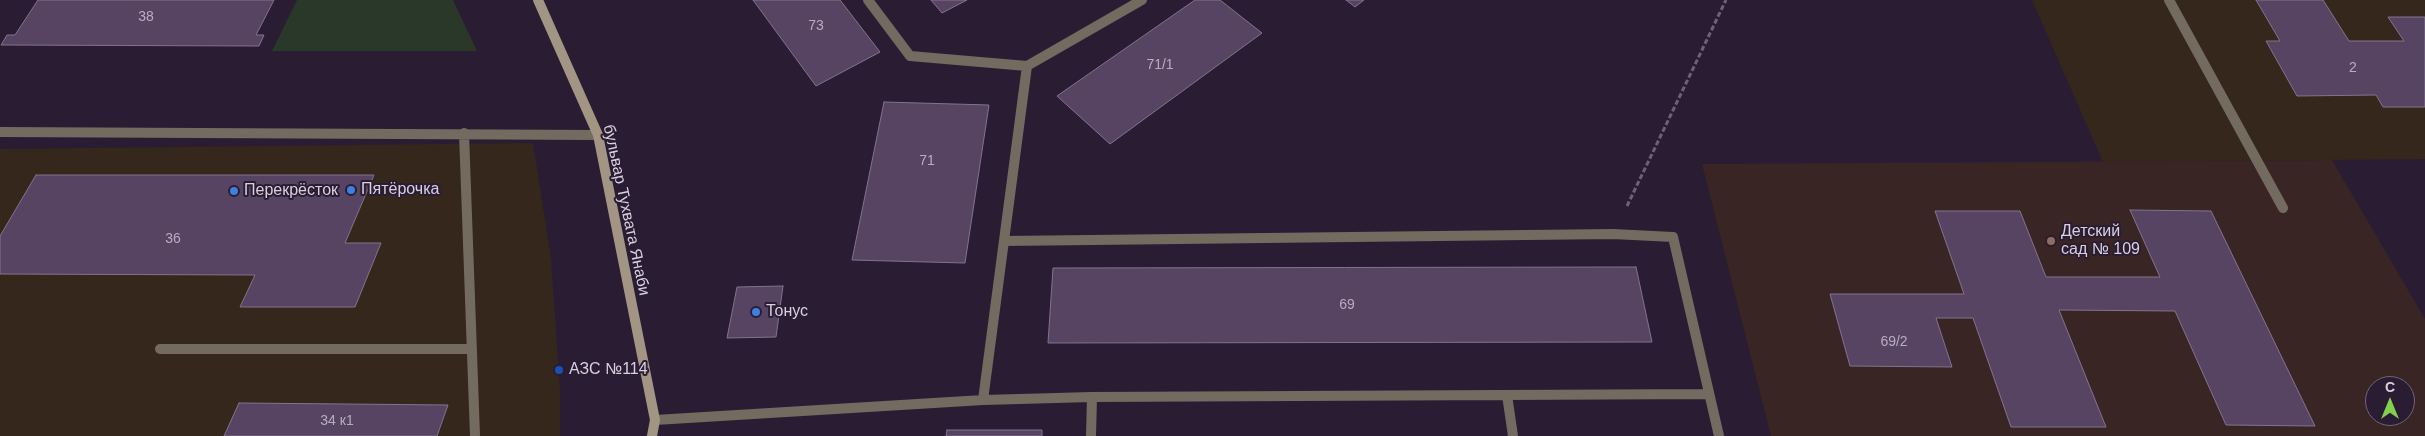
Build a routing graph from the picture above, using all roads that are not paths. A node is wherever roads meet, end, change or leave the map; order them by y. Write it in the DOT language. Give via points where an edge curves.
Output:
graph roads {
  1 [pos="538,0"];
  2 [pos="868,0"];
  3 [pos="1142,0"];
  4 [pos="2169,0"];
  5 [pos="1027,66"];
  6 [pos="0,132"];
  7 [pos="464,133"];
  8 [pos="598,135"];
  9 [pos="2282,208"];
  10 [pos="1004,241"];
  11 [pos="160,349"];
  12 [pos="472,349"];
  13 [pos="1709,394"];
  14 [pos="1507,395"];
  15 [pos="1092,397"];
  16 [pos="983,400"];
  17 [pos="654,420"];
  18 [pos="475,436"];
  19 [pos="652,436"];
  20 [pos="1091,436"];
  21 [pos="1513,436"];
  22 [pos="1719,436"];
  1 -- 8 [label="main road, бульвар Тухвата Янаби"];
  2 -- 5 [label="lane" via="910,56"];
  3 -- 5 [label="lane"];
  4 -- 9 [label="lane"];
  5 -- 10 [label="lane"];
  6 -- 7 [label="lane"];
  7 -- 8 [label="lane"];
  7 -- 12 [label="lane"];
  8 -- 17 [label="main road, бульвар Тухвата Янаби"];
  10 -- 13 [label="lane" via="1613,234 1673,237"];
  10 -- 16 [label="lane"];
  11 -- 12 [label="lane"];
  12 -- 18 [label="lane"];
  13 -- 14 [label="lane"];
  13 -- 22 [label="lane"];
  14 -- 15 [label="lane"];
  14 -- 21 [label="lane"];
  15 -- 16 [label="lane"];
  15 -- 20 [label="lane"];
  16 -- 17 [label="lane"];
  17 -- 19 [label="main road, бульвар Тухвата Янаби"];
}
